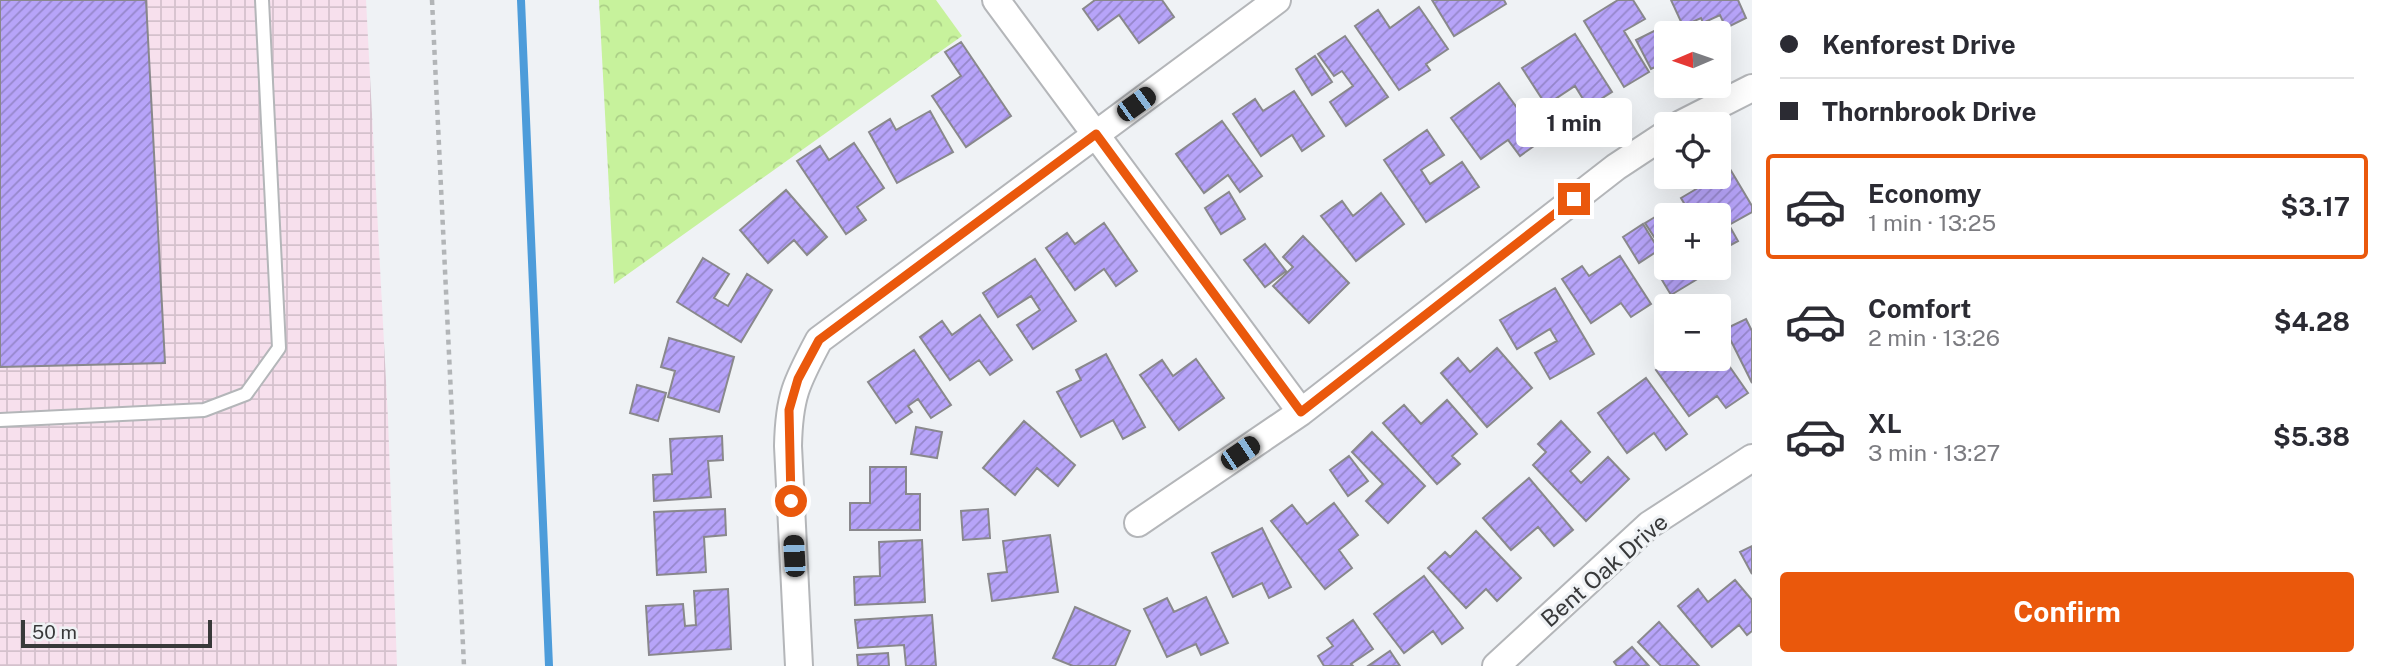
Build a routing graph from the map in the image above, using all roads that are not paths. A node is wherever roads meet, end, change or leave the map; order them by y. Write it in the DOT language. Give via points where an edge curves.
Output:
graph roads {
  1 [pos="262,0"];
  2 [pos="996,0"];
  3 [pos="1277,0"];
  4 [pos="1752,88"];
  5 [pos="1705,112"];
  6 [pos="1096,134"];
  7 [pos="1654,142"];
  8 [pos="1301,412"];
  9 [pos="0,420"];
  10 [pos="1752,458"];
  11 [pos="1138,523"];
  12 [pos="799,666"];
  13 [pos="1496,666"];
  1 -- 9 [label="lane" via="279,348 246,394 204,410"];
  2 -- 6 [label="street"];
  3 -- 6 [label="street"];
  4 -- 5 [label="street"];
  6 -- 8 [label="street"];
  6 -- 12 [label="street" via="819,340 798,379 789,410"];
  7 -- 8 [label="street"];
  8 -- 11 [label="street"];
  10 -- 13 [label="street, Bent Oak Drive" via="1649,525"];
}
